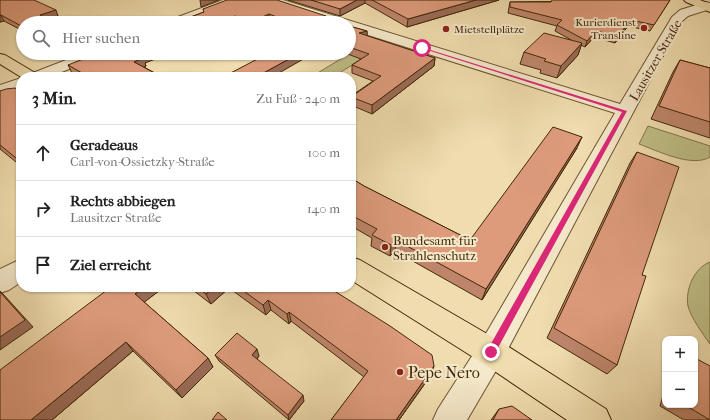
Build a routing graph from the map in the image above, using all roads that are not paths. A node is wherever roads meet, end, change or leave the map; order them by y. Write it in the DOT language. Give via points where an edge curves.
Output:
graph roads {
  1 [pos="233,0"];
  2 [pos="271,0"];
  3 [pos="690,0"];
  4 [pos="708,7"];
  5 [pos="192,16"];
  6 [pos="322,16"];
  7 [pos="356,27"];
  8 [pos="0,58"];
  9 [pos="79,60"];
  10 [pos="24,72"];
  11 [pos="48,72"];
  12 [pos="16,85"];
  13 [pos="0,91"];
  14 [pos="625,111"];
  15 [pos="356,270"];
  16 [pos="16,272"];
  17 [pos="0,282"];
  18 [pos="491,352"];
  19 [pos="449,420"];
  20 [pos="595,420"];
  1 -- 5 [label="street"];
  2 -- 6 [label="street"];
  3 -- 4 [label="main road"];
  4 -- 14 [label="street, Lausitzer Straße" via="679,16"];
  7 -- 14 [label="street"];
  8 -- 10 [label="main road"];
  9 -- 11 [label="street"];
  12 -- 13 [label="street"];
  14 -- 18 [label="street, Lausitzer Straße"];
  15 -- 18 [label="main road"];
  16 -- 17 [label="street"];
  18 -- 19 [label="street, Lausitzer Straße"];
  18 -- 20 [label="main road"];
}
